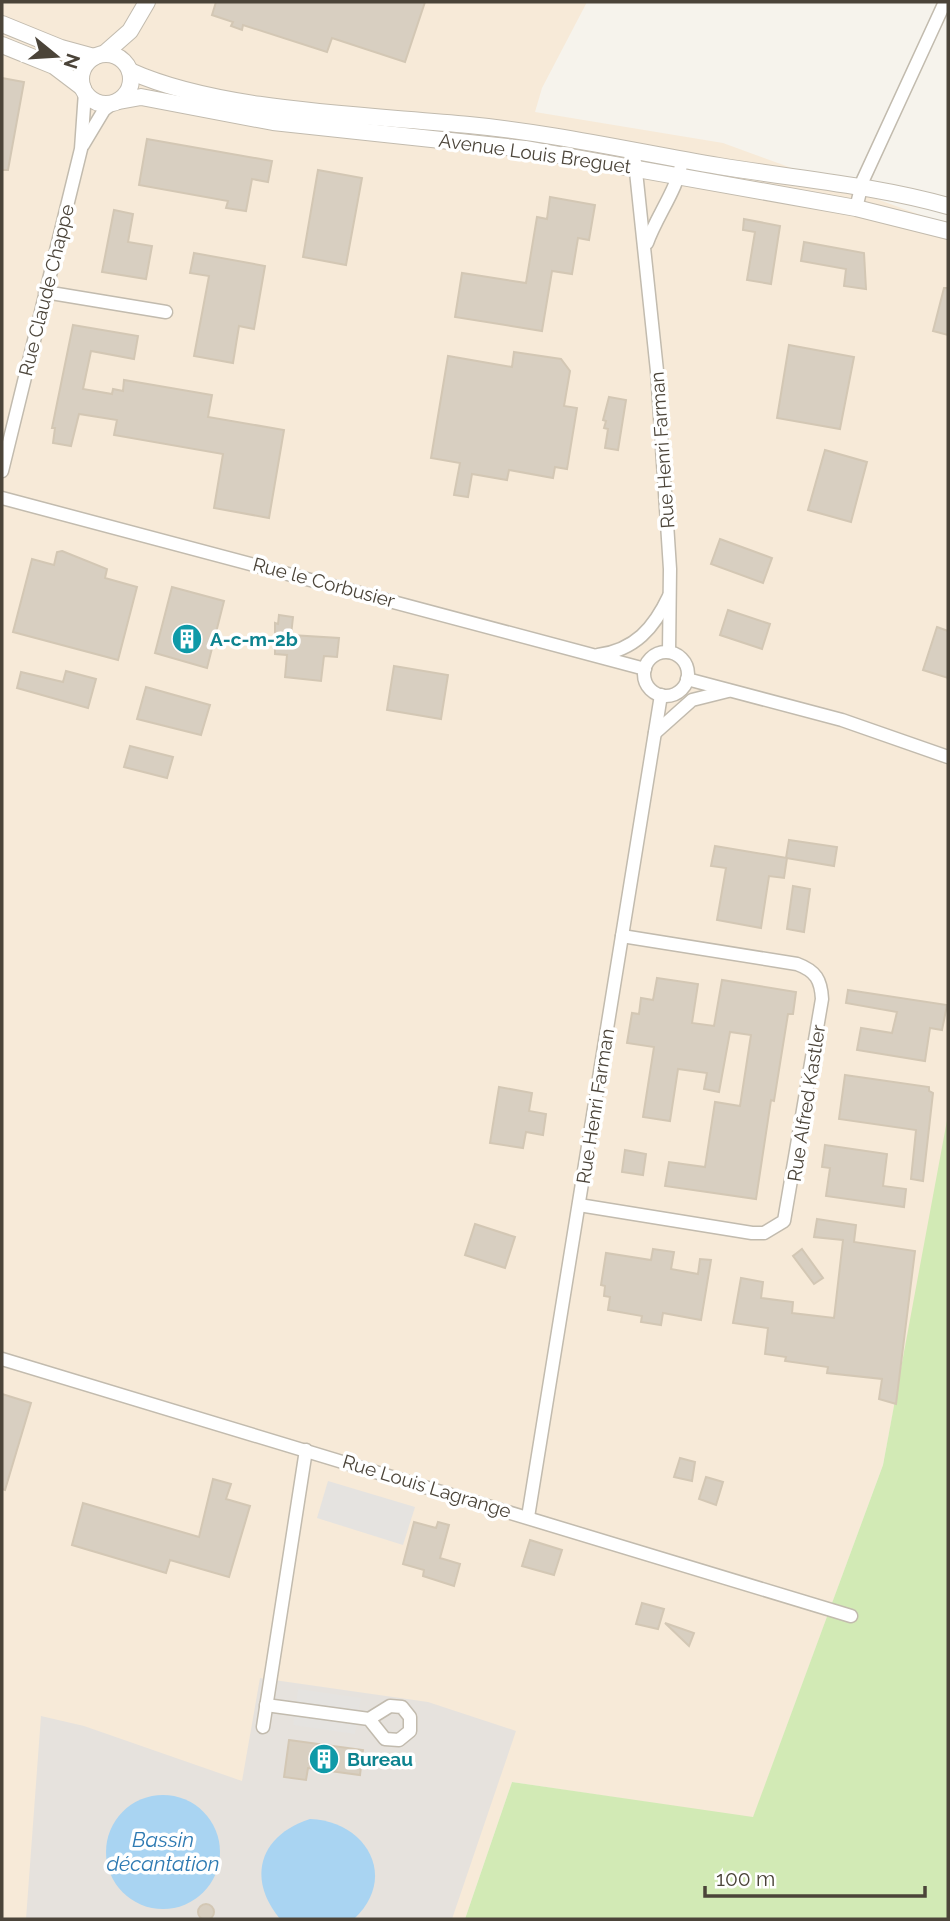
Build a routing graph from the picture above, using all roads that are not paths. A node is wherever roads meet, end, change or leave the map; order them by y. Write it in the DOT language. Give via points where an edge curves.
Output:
graph roads {
  1 [pos="945,2"];
  2 [pos="145,5"];
  3 [pos="2,24"];
  4 [pos="2,45"];
  5 [pos="100,55"];
  6 [pos="130,70"];
  7 [pos="84,90"];
  8 [pos="117,101"];
  9 [pos="81,149"];
  10 [pos="635,159"];
  11 [pos="681,167"];
  12 [pos="861,187"];
  13 [pos="948,206"];
  14 [pos="856,208"];
  15 [pos="948,231"];
  16 [pos="646,247"];
  17 [pos="46,292"];
  18 [pos="166,312"];
  19 [pos="2,471"];
  20 [pos="2,498"];
  21 [pos="670,594"];
  22 [pos="669,652"];
  23 [pos="594,656"];
  24 [pos="645,669"];
  25 [pos="687,679"];
  26 [pos="732,691"];
  27 [pos="662,695"];
  28 [pos="655,733"];
  29 [pos="948,757"];
  30 [pos="622,936"];
  31 [pos="579,1205"];
  32 [pos="2,1359"];
  33 [pos="306,1450"];
  34 [pos="528,1517"];
  35 [pos="851,1616"];
  36 [pos="267,1705"];
  37 [pos="369,1719"];
  38 [pos="262,1727"];
  1 -- 12 [label="street"];
  2 -- 5 [label="street" via="130,31"];
  2 -- 6 [label="street" via="131,45"];
  3 -- 5 [label="street" via="61,48"];
  4 -- 7 [label="street" via="54,66"];
  5 -- 6 [label="street" via="120,57"];
  5 -- 7 [label="street" via="82,74"];
  6 -- 8 [label="street" via="130,88"];
  6 -- 10 [label="street, Avenue Louis Breguet" via="166,86 240,100 515,130"];
  7 -- 8 [label="street" via="101,103"];
  7 -- 9 [label="street, Rue Claude Chappe"];
  8 -- 9 [label="street, Rue Claude Chappe" via="104,110"];
  8 -- 10 [label="street, Avenue Louis Breguet" via="141,97 273,122"];
  9 -- 17 [label="street, Rue Claude Chappe"];
  10 -- 11 [label="street, Avenue Louis Breguet"];
  10 -- 16 [label="street, Rue Henri Farman"];
  11 -- 12 [label="street, Avenue Louis Breguet"];
  11 -- 14 [label="street, Avenue Louis Breguet"];
  11 -- 16 [label="street, Rue Henri Farman"];
  12 -- 13 [label="street, Avenue Louis Breguet"];
  12 -- 14 [label="street"];
  14 -- 15 [label="street, Avenue Louis Breguet"];
  16 -- 21 [label="street, Rue Henri Farman"];
  17 -- 18 [label="street"];
  17 -- 19 [label="street, Rue Claude Chappe"];
  20 -- 23 [label="street, Rue le Corbusier"];
  21 -- 22 [label="street, Rue Henri Farman"];
  21 -- 23 [label="street" via="643,637"];
  22 -- 24 [label="street" via="654,656"];
  22 -- 25 [label="street" via="684,662"];
  23 -- 24 [label="street, Rue le Corbusier"];
  24 -- 27 [label="street" via="649,687"];
  25 -- 26 [label="street"];
  25 -- 27 [label="street" via="676,693"];
  26 -- 28 [label="street" via="692,701"];
  26 -- 29 [label="street" via="842,720"];
  27 -- 28 [label="street, Rue Henri Farman"];
  28 -- 30 [label="street, Rue Henri Farman"];
  30 -- 31 [label="street, Rue Henri Farman"];
  30 -- 31 [label="street, Rue Alfred Kastler" via="810,969 818,977 822,999 816,1039 788,1213 775,1227 752,1233"];
  31 -- 34 [label="street, Rue Henri Farman"];
  32 -- 33 [label="street, Rue Louis Lagrange"];
  33 -- 34 [label="street, Rue Louis Lagrange"];
  33 -- 36 [label="street"];
  34 -- 35 [label="street, Rue Louis Lagrange"];
  36 -- 37 [label="street"];
  36 -- 38 [label="street"];
}
